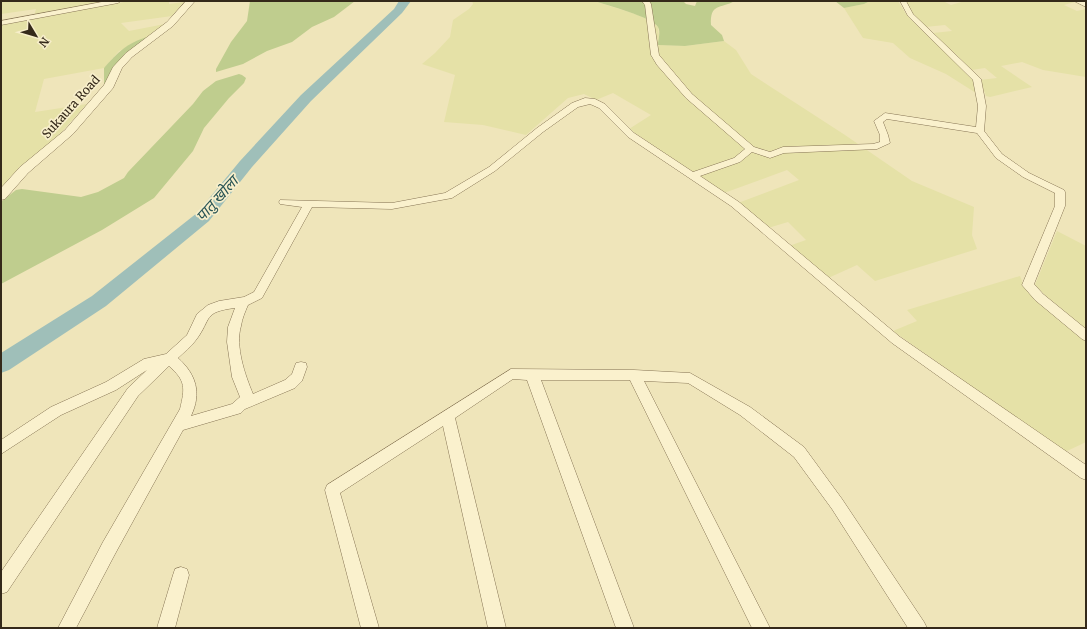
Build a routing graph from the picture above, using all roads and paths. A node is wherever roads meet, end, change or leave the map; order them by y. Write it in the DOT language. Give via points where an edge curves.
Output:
graph roads {
  1 [pos="118,1"];
  2 [pos="190,1"];
  3 [pos="644,1"];
  4 [pos="903,1"];
  5 [pos="1078,1"];
  6 [pos="1086,5"];
  7 [pos="1,23"];
  8 [pos="980,131"];
  9 [pos="751,149"];
  10 [pos="693,175"];
  11 [pos="1,196"];
  12 [pos="284,202"];
  13 [pos="309,204"];
  14 [pos="243,302"];
  15 [pos="1086,336"];
  16 [pos="169,358"];
  17 [pos="301,367"];
  18 [pos="532,375"];
  19 [pos="634,375"];
  20 [pos="243,404"];
  21 [pos="447,415"];
  22 [pos="179,425"];
  23 [pos="1,448"];
  24 [pos="1086,473"];
  25 [pos="181,575"];
  26 [pos="1,586"];
  27 [pos="913,627"];
  28 [pos="67,628"];
  29 [pos="166,628"];
  30 [pos="370,628"];
  31 [pos="497,628"];
  32 [pos="625,628"];
  33 [pos="761,628"];
  1 -- 7 [label="street"];
  2 -- 11 [label="street, Sukaura Road" via="170,24 128,55 118,67 109,86 69,132 24,170"];
  3 -- 9 [label="street" via="648,4 655,55 660,63 689,96"];
  4 -- 8 [label="street" via="910,15 978,79 982,106"];
  5 -- 6 [label="street"];
  8 -- 9 [label="street" via="956,125 908,121 885,116 878,122 885,143 874,147 783,150 770,155"];
  8 -- 15 [label="street" via="999,156 1026,175 1060,192 1060,206 1028,285"];
  9 -- 10 [label="street" via="737,160"];
  10 -- 13 [label="street" via="631,135 602,106 585,101 575,105 540,130 492,170 448,196 392,206"];
  10 -- 24 [label="street" via="735,204 896,340"];
  12 -- 13 [label="street"];
  13 -- 14 [label="street" via="258,295"];
  14 -- 16 [label="street" via="214,307 207,312 199,320 191,338"];
  14 -- 20 [label="street" via="234,327 233,342 239,377 247,395"];
  16 -- 22 [label="street" via="184,372 192,390 187,410"];
  16 -- 23 [label="street" via="149,362 111,386 56,412"];
  16 -- 26 [label="street" via="133,392"];
  17 -- 20 [label="street" via="290,384"];
  18 -- 19 [label="street"];
  18 -- 21 [label="street" via="511,374"];
  18 -- 32 [label="street"];
  19 -- 27 [label="street" via="690,378 745,411 799,452 837,504"];
  19 -- 33 [label="street"];
  20 -- 22 [label="street" via="236,409"];
  21 -- 30 [label="street" via="332,490"];
  21 -- 31 [label="street"];
  22 -- 28 [label="street" via="108,548"];
  25 -- 29 [label="street"];
}
